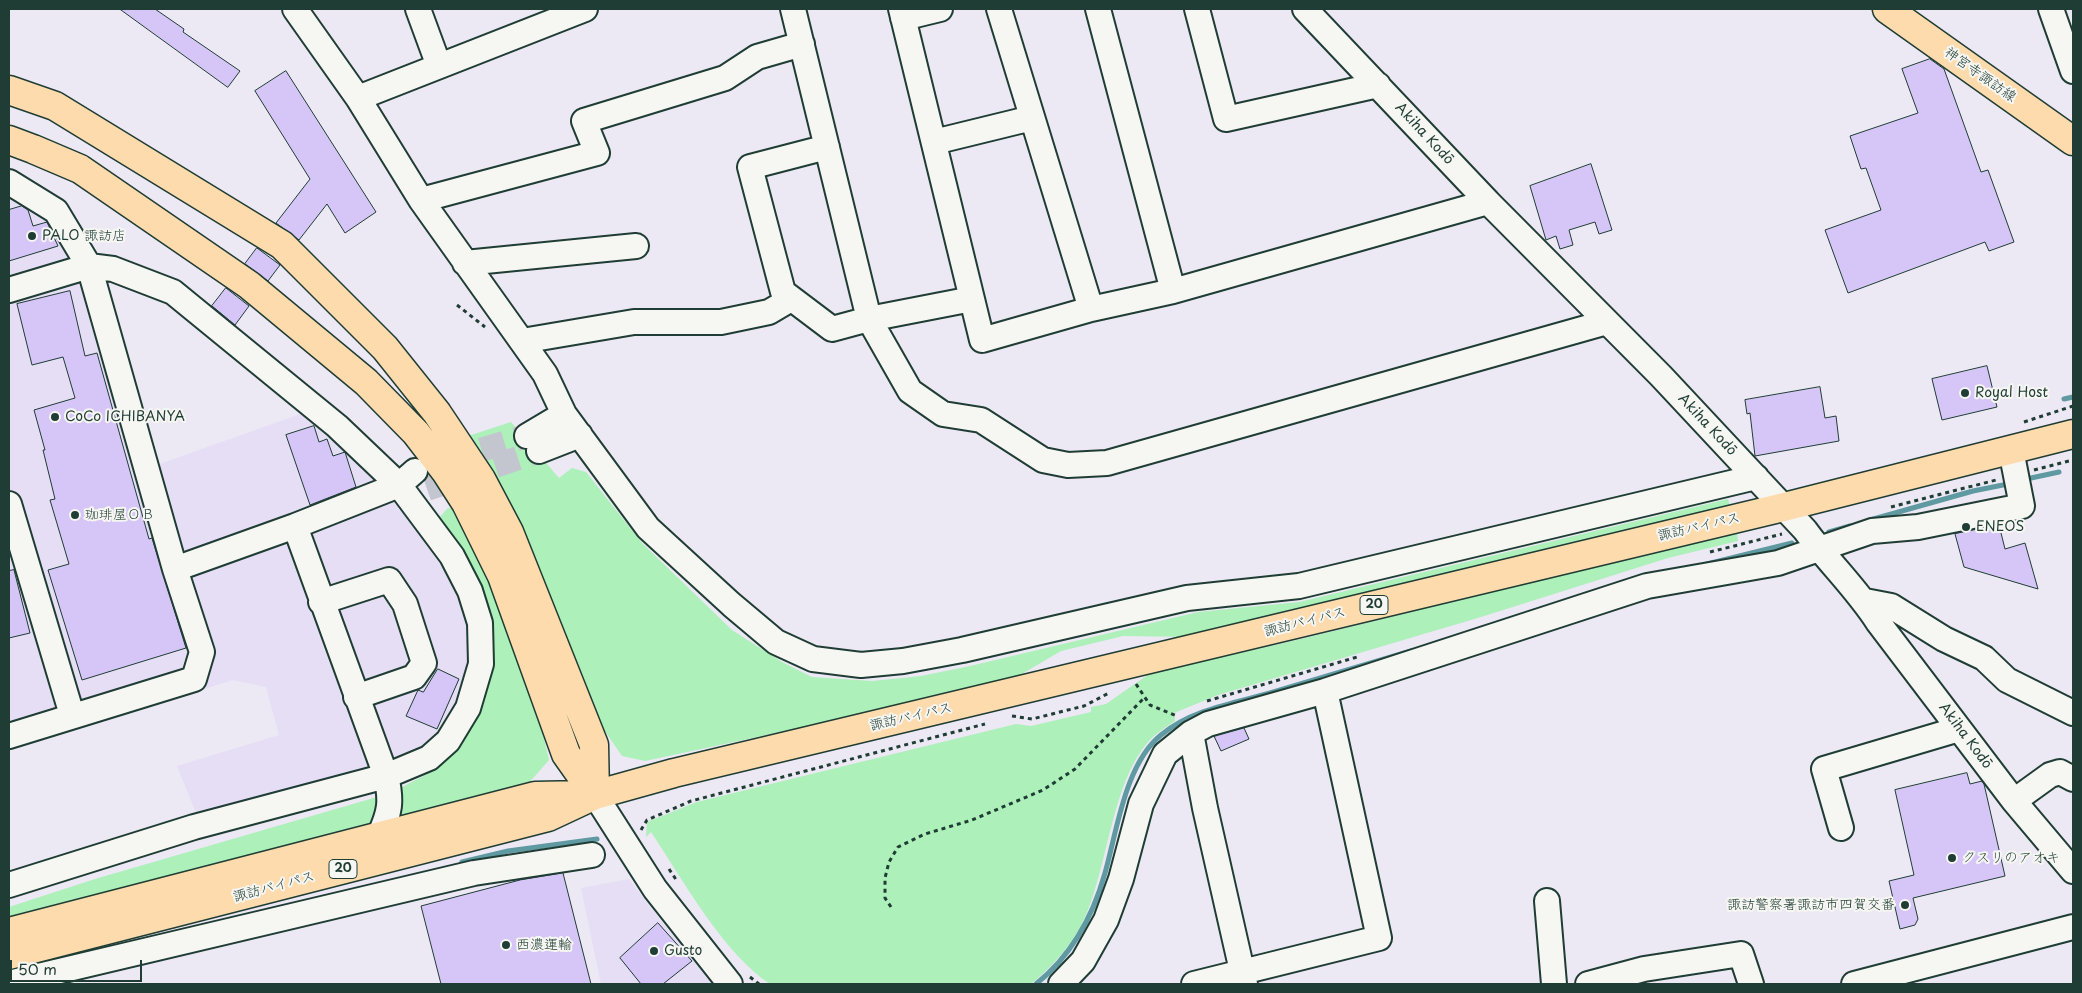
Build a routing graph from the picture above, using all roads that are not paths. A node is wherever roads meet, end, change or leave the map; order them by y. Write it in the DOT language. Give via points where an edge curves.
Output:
graph roads {
  1 [pos="295,9"];
  2 [pos="418,9"];
  3 [pos="585,9"];
  4 [pos="794,9"];
  5 [pos="940,9"];
  6 [pos="999,9"];
  7 [pos="1098,9"];
  8 [pos="1197,9"];
  9 [pos="1305,9"];
  10 [pos="1887,9"];
  11 [pos="2051,9"];
  12 [pos="902,13"];
  13 [pos="802,44"];
  14 [pos="439,66"];
  15 [pos="2073,71"];
  16 [pos="1378,85"];
  17 [pos="9,90"];
  18 [pos="358,98"];
  19 [pos="9,109"];
  20 [pos="1032,118"];
  21 [pos="2071,136"];
  22 [pos="9,140"];
  23 [pos="109,140"];
  24 [pos="934,142"];
  25 [pos="827,147"];
  26 [pos="9,182"];
  27 [pos="421,200"];
  28 [pos="1488,202"];
  29 [pos="636,246"];
  30 [pos="465,263"];
  31 [pos="88,266"];
  32 [pos="9,290"];
  33 [pos="1173,291"];
  34 [pos="791,298"];
  35 [pos="972,298"];
  36 [pos="1091,309"];
  37 [pos="869,319"];
  38 [pos="1608,322"];
  39 [pos="522,341"];
  40 [pos="564,414"];
  41 [pos="2073,434"];
  42 [pos="580,436"];
  43 [pos="2013,462"];
  44 [pos="1756,477"];
  45 [pos="413,486"];
  46 [pos="9,504"];
  47 [pos="1785,520"];
  48 [pos="295,526"];
  49 [pos="1820,550"];
  50 [pos="176,569"];
  51 [pos="1865,601"];
  52 [pos="321,602"];
  53 [pos="1326,691"];
  54 [pos="356,697"];
  55 [pos="2073,713"];
  56 [pos="72,715"];
  57 [pos="1184,724"];
  58 [pos="1959,729"];
  59 [pos="9,736"];
  60 [pos="386,776"];
  61 [pos="2073,779"];
  62 [pos="595,795"];
  63 [pos="2014,801"];
  64 [pos="1841,828"];
  65 [pos="379,836"];
  66 [pos="592,855"];
  67 [pos="2073,871"];
  68 [pos="314,876"];
  69 [pos="9,885"];
  70 [pos="1547,901"];
  71 [pos="194,908"];
  72 [pos="323,913"];
  73 [pos="2073,927"];
  74 [pos="9,932"];
  75 [pos="75,938"];
  76 [pos="202,941"];
  77 [pos="9,955"];
  78 [pos="82,969"];
  79 [pos="1244,978"];
  80 [pos="1906,978"];
  81 [pos="738,979"];
  82 [pos="9,983"];
  83 [pos="1061,984"];
  84 [pos="1194,984"];
  85 [pos="1554,984"];
  86 [pos="1588,984"];
  87 [pos="1750,984"];
  88 [pos="1854,984"];
  1 -- 18 [label="street"];
  2 -- 14 [label="street"];
  3 -- 14 [label="street"];
  4 -- 13 [label="street"];
  5 -- 12 [label="street"];
  6 -- 20 [label="street"];
  7 -- 33 [label="street"];
  8 -- 16 [label="street" via="1226,119"];
  9 -- 16 [label="street, Akiha Kodō"];
  10 -- 21 [label="main road, 神宮寺諏訪線"];
  11 -- 15 [label="street"];
  12 -- 24 [label="street"];
  13 -- 25 [label="street"];
  13 -- 27 [label="street" via="757,57 725,78 584,120 597,153"];
  14 -- 18 [label="street"];
  16 -- 28 [label="street, Akiha Kodō"];
  17 -- 23 [label="main road" via="55,106"];
  18 -- 27 [label="street"];
  19 -- 23 [label="main road"];
  20 -- 24 [label="street"];
  20 -- 36 [label="street"];
  22 -- 62 [label="main road" via="80,170 249,285 366,382 416,433 466,503 502,576 566,754"];
  23 -- 62 [label="main road" via="282,245 386,348 438,413 481,479 509,532 594,745"];
  24 -- 35 [label="street"];
  25 -- 34 [label="street" via="750,167 783,292"];
  25 -- 37 [label="street"];
  26 -- 31 [label="street" via="56,212"];
  27 -- 30 [label="street"];
  28 -- 33 [label="street"];
  28 -- 38 [label="street, Akiha Kodō"];
  29 -- 30 [label="street"];
  30 -- 39 [label="street"];
  31 -- 32 [label="street"];
  31 -- 45 [label="street" via="113,269 173,292"];
  31 -- 50 [label="street"];
  33 -- 36 [label="street"];
  34 -- 37 [label="street" via="832,329"];
  34 -- 39 [label="street" via="768,312 721,322 634,322"];
  35 -- 36 [label="street" via="982,340"];
  35 -- 37 [label="street"];
  37 -- 38 [label="street" via="910,391 943,414 981,420 1043,460 1068,465 1107,462"];
  38 -- 44 [label="street, Akiha Kodō"];
  39 -- 40 [label="street" via="545,374"];
  40 -- 42 [label="street"];
  40 -- 42 [label="street" via="533,443"];
  41 -- 43 [label="main road, 諏訪バイパス / 20"];
  42 -- 44 [label="street" via="648,528 739,612 776,642 813,659 861,665 962,650 1187,598 1299,586"];
  43 -- 47 [label="main road, 諏訪バイパス / 20"];
  43 -- 49 [label="street" via="2022,506 1918,527 1872,531"];
  44 -- 47 [label="street, Akiha Kodō"];
  45 -- 48 [label="street"];
  45 -- 60 [label="street" via="470,591 480,623 481,664 468,708 448,741 429,758"];
  46 -- 56 [label="street"];
  47 -- 49 [label="street, Akiha Kodō" via="1805,530"];
  47 -- 62 [label="main road, 諏訪バイパス / 20" via="674,774"];
  48 -- 50 [label="street"];
  48 -- 52 [label="street"];
  49 -- 51 [label="street, Akiha Kodō"];
  49 -- 53 [label="street" via="1778,562 1647,586"];
  50 -- 56 [label="street" via="202,652 194,679"];
  51 -- 55 [label="street" via="1891,606 1944,639 1984,658 2007,680"];
  51 -- 58 [label="street, Akiha Kodō"];
  52 -- 54 [label="street"];
  52 -- 54 [label="street" via="389,580 405,604 424,663 414,677"];
  53 -- 57 [label="street" via="1227,718"];
  53 -- 79 [label="street" via="1379,938"];
  54 -- 60 [label="street"];
  56 -- 59 [label="street"];
  57 -- 79 [label="street"];
  57 -- 83 [label="street" via="1165,754 1141,804 1121,879 1106,920 1083,961"];
  58 -- 63 [label="street, Akiha Kodō"];
  58 -- 64 [label="street" via="1824,769"];
  60 -- 65 [label="street" via="390,793 388,816"];
  60 -- 69 [label="street" via="194,827"];
  61 -- 63 [label="street" via="2060,772 2050,775"];
  62 -- 65 [label="main road, 諏訪バイパス / 20" via="535,796"];
  62 -- 68 [label="main road, 諏訪バイパス / 20" via="548,817"];
  62 -- 81 [label="street" via="655,889"];
  63 -- 67 [label="street, Akiha Kodō"];
  65 -- 74 [label="main road, 諏訪バイパス / 20"];
  66 -- 72 [label="street" via="474,873"];
  68 -- 71 [label="main road, 諏訪バイパス / 20"];
  68 -- 72 [label="street"];
  70 -- 85 [label="street"];
  71 -- 75 [label="main road, 諏訪バイパス / 20"];
  71 -- 76 [label="street"];
  72 -- 76 [label="street"];
  73 -- 80 [label="street"];
  75 -- 77 [label="main road, 諏訪バイパス / 20"];
  75 -- 78 [label="street"];
  76 -- 78 [label="street"];
  78 -- 82 [label="street"];
  79 -- 84 [label="street"];
  80 -- 88 [label="street"];
  86 -- 87 [label="street" via="1644,969 1741,954"];
}
